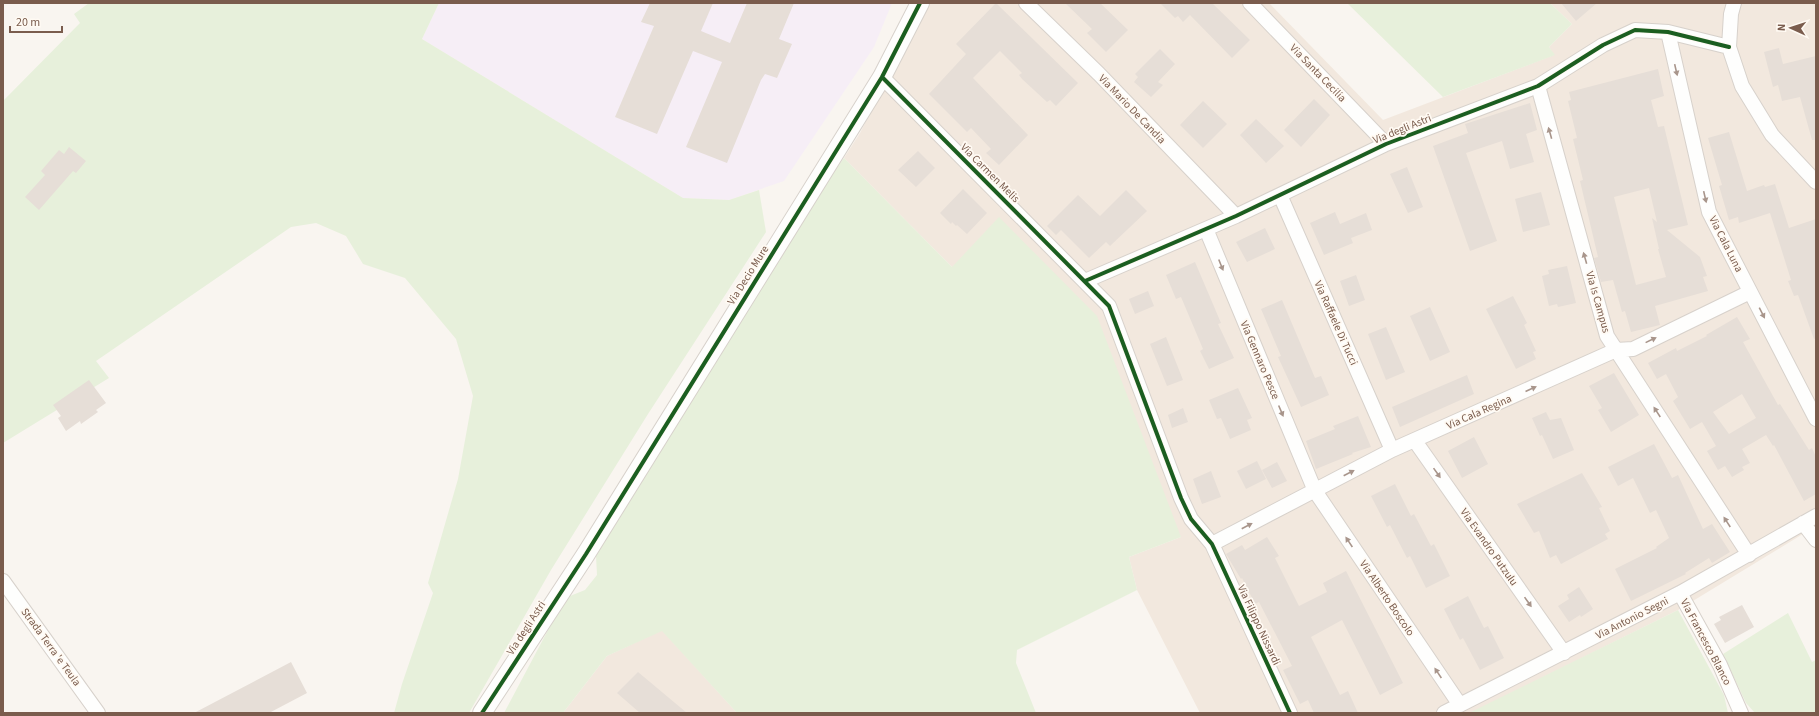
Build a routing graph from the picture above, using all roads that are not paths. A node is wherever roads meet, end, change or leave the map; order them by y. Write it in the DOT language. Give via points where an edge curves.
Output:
graph roads {
  1 [pos="920,3"];
  2 [pos="1026,3"];
  3 [pos="1250,3"];
  4 [pos="1734,3"];
  5 [pos="1668,32"];
  6 [pos="1729,47"];
  7 [pos="882,77"];
  8 [pos="1538,86"];
  9 [pos="1386,144"];
  10 [pos="1816,182"];
  11 [pos="1280,195"];
  12 [pos="1236,216"];
  13 [pos="1206,229"];
  14 [pos="1085,280"];
  15 [pos="1750,292"];
  16 [pos="1616,350"];
  17 [pos="1816,419"];
  18 [pos="1415,441"];
  19 [pos="1392,450"];
  20 [pos="1315,491"];
  21 [pos="1816,516"];
  22 [pos="1803,523"];
  23 [pos="1816,540"];
  24 [pos="1212,544"];
  25 [pos="586,554"];
  26 [pos="1748,555"];
  27 [pos="3,581"];
  28 [pos="1680,593"];
  29 [pos="1564,653"];
  30 [pos="1460,705"];
  31 [pos="98,713"];
  32 [pos="482,713"];
  33 [pos="1290,713"];
  34 [pos="1444,713"];
  35 [pos="1741,713"];
  1 -- 7 [label="street, Via Decio Mure"];
  2 -- 12 [label="street, Via Mario De Candia"];
  3 -- 9 [label="street, Via Santa Cecilia"];
  4 -- 6 [label="street"];
  5 -- 6 [label="street, Via degli Astri"];
  5 -- 8 [label="street, Via degli Astri" via="1635,30 1603,45"];
  5 -- 15 [label="street, Via Cala Luna, one-way" via="1709,212"];
  6 -- 10 [label="street" via="1742,86 1772,135"];
  7 -- 14 [label="street, Via Carmen Melis"];
  7 -- 25 [label="street, Via Decio Mure"];
  8 -- 9 [label="street, Via degli Astri"];
  16 -- 8 [label="street, Via Is Campus, one-way" via="1607,336"];
  9 -- 11 [label="street, Via degli Astri"];
  11 -- 12 [label="street, Via degli Astri"];
  11 -- 19 [label="street, Via Raffaele Di Tucci"];
  12 -- 13 [label="street, Via degli Astri"];
  13 -- 14 [label="street, Via degli Astri"];
  13 -- 20 [label="street, Via Gennaro Pesce, one-way"];
  14 -- 24 [label="street, Via Carmen Melis" via="1109,306 1191,519"];
  16 -- 15 [label="street, Via Cala Regina, one-way" via="1633,349"];
  15 -- 17 [label="street, Via Cala Luna, one-way"];
  18 -- 16 [label="street, Via Cala Regina, one-way"];
  26 -- 16 [label="street, Via Is Campus, one-way"];
  18 -- 19 [label="street, Via Cala Regina"];
  18 -- 29 [label="street, Via Evandro Putzulu, one-way"];
  20 -- 19 [label="street, Via Cala Regina, one-way"];
  24 -- 20 [label="street, Via Cala Regina, one-way"];
  30 -- 20 [label="street, Via Alberto Boscolo, one-way"];
  21 -- 22 [label="street, Via Antonio Segni"];
  22 -- 23 [label="street"];
  22 -- 26 [label="street, Via Antonio Segni"];
  24 -- 33 [label="street, Via Filippo Nissardi"];
  25 -- 32 [label="street, Via degli Astri"];
  26 -- 28 [label="street, Via Antonio Segni"];
  27 -- 31 [label="street, Strada Terra 'e Teula"];
  28 -- 29 [label="street, Via Antonio Segni"];
  28 -- 35 [label="street, Via Francesco Blanco" via="1720,665"];
  29 -- 30 [label="street, Via Antonio Segni"];
  30 -- 34 [label="street, Via Antonio Segni"];
}
